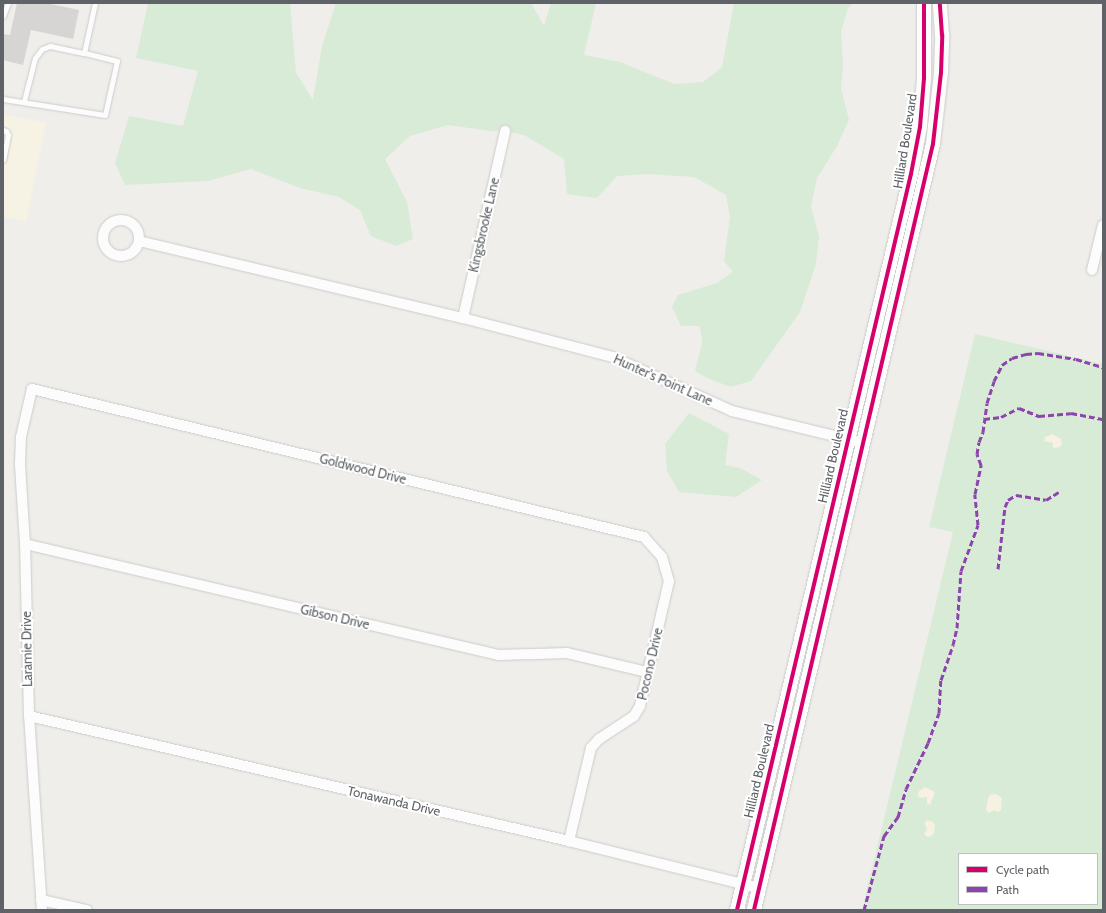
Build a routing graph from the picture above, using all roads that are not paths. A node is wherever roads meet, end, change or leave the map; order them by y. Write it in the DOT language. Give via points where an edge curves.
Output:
graph roads {
  1 [pos="8,3"];
  2 [pos="95,3"];
  3 [pos="924,3"];
  4 [pos="940,3"];
  5 [pos="3,16"];
  6 [pos="84,53"];
  7 [pos="3,99"];
  8 [pos="24,101"];
  9 [pos="3,130"];
  10 [pos="505,131"];
  11 [pos="3,160"];
  12 [pos="1103,225"];
  13 [pos="139,240"];
  14 [pos="1092,270"];
  15 [pos="463,318"];
  16 [pos="32,389"];
  17 [pos="847,440"];
  18 [pos="863,443"];
  19 [pos="25,544"];
  20 [pos="669,581"];
  21 [pos="647,672"];
  22 [pos="29,716"];
  23 [pos="569,841"];
  24 [pos="743,884"];
  25 [pos="759,888"];
  26 [pos="41,905"];
  27 [pos="87,910"];
  28 [pos="737,910"];
  29 [pos="754,910"];
  1 -- 5 [label="lane"];
  2 -- 6 [label="lane"];
  3 -- 17 [label="main road, Hilliard Boulevard" via="924,78 920,126 911,174"];
  4 -- 18 [label="main road, Hilliard Boulevard" via="941,73 933,144"];
  6 -- 8 [label="lane" via="50,46 42,49 35,58"];
  6 -- 8 [label="lane" via="117,61 105,115"];
  7 -- 8 [label="lane"];
  9 -- 11 [label="lane" via="8,135"];
  10 -- 15 [label="street, Kingsbrooke Lane"];
  12 -- 14 [label="street"];
  13 -- 15 [label="street, Hunter's Point Lane"];
  15 -- 17 [label="street, Hunter's Point Lane" via="613,357 732,410"];
  16 -- 19 [label="street, Laramie Drive" via="21,438"];
  16 -- 20 [label="street, Goldwood Drive" via="644,537 662,557"];
  17 -- 18 [label="street, Hunter's Point Lane"];
  17 -- 24 [label="main road, Hilliard Boulevard"];
  18 -- 25 [label="main road, Hilliard Boulevard"];
  19 -- 21 [label="street, Gibson Drive" via="499,655 567,652"];
  19 -- 22 [label="street, Laramie Drive"];
  20 -- 21 [label="street, Pocono Drive"];
  21 -- 23 [label="street, Pocono Drive" via="640,706 634,716 599,739 591,748"];
  22 -- 23 [label="street, Tonawanda Drive"];
  22 -- 26 [label="street, Laramie Drive"];
  23 -- 24 [label="street, Tonawanda Drive"];
  24 -- 25 [label="street, Tonawanda Drive"];
  24 -- 28 [label="main road, Hilliard Boulevard"];
  25 -- 29 [label="main road, Hilliard Boulevard"];
  26 -- 27 [label="street"];
}
